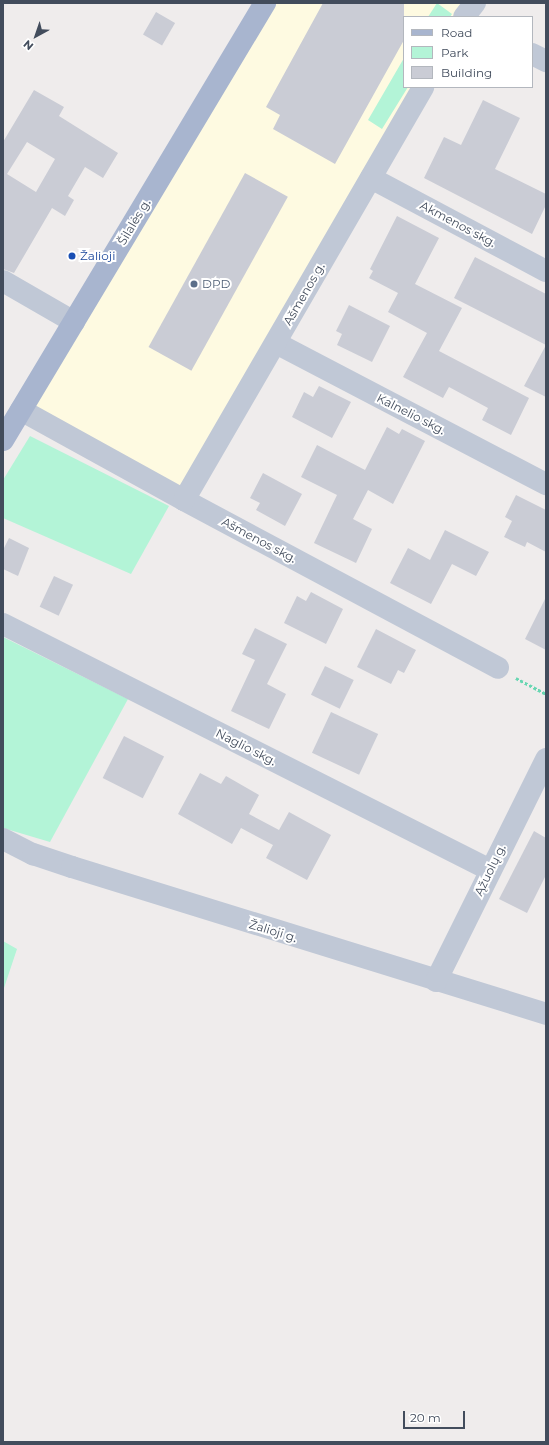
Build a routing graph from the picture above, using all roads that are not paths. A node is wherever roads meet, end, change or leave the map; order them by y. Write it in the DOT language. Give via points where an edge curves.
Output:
graph roads {
  1 [pos="265,3"];
  2 [pos="475,3"];
  3 [pos="465,16"];
  4 [pos="533,54"];
  5 [pos="546,61"];
  6 [pos="422,88"];
  7 [pos="371,178"];
  8 [pos="546,271"];
  9 [pos="3,281"];
  10 [pos="74,322"];
  11 [pos="276,343"];
  12 [pos="21,410"];
  13 [pos="3,440"];
  14 [pos="546,484"];
  15 [pos="184,500"];
  16 [pos="3,624"];
  17 [pos="498,668"];
  18 [pos="546,759"];
  19 [pos="3,839"];
  20 [pos="490,870"];
  21 [pos="436,981"];
  22 [pos="546,1014"];
  1 -- 10 [label="main road, Šilalės g."];
  2 -- 3 [label="street"];
  4 -- 5 [label="street"];
  6 -- 7 [label="street, Ašmenos g."];
  7 -- 8 [label="street, Akmenos skg."];
  7 -- 11 [label="street, Ašmenos g."];
  9 -- 10 [label="street"];
  10 -- 12 [label="main road, Šilalės g."];
  11 -- 14 [label="street, Kalnelio skg."];
  11 -- 15 [label="street, Ašmenos g."];
  12 -- 13 [label="main road, Šilalės g."];
  12 -- 15 [label="street, Ašmenos skg."];
  15 -- 17 [label="street, Ašmenos skg."];
  16 -- 20 [label="street, Naglio skg."];
  18 -- 20 [label="street, Ąžuolų g."];
  19 -- 21 [label="street, Žalioji g." via="33,854 72,867"];
  20 -- 21 [label="street, Ąžuolų g."];
  21 -- 22 [label="street, Žalioji g."];
}
